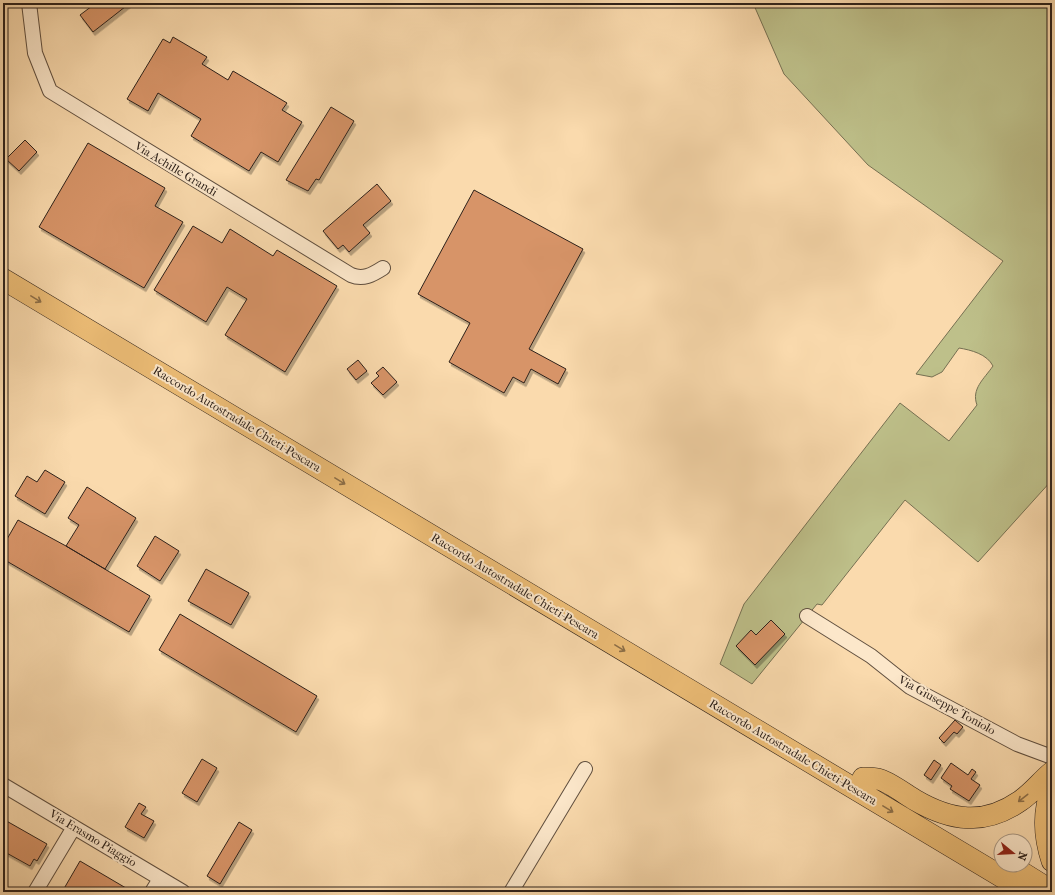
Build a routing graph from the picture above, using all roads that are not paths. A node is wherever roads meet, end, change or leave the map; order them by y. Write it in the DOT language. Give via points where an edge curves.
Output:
graph roads {
  1 [pos="29,3"];
  2 [pos="3,263"];
  3 [pos="383,268"];
  4 [pos="3,279"];
  5 [pos="807,616"];
  6 [pos="1052,757"];
  7 [pos="585,769"];
  8 [pos="1052,772"];
  9 [pos="863,778"];
  10 [pos="3,785"];
  11 [pos="1052,788"];
  12 [pos="74,827"];
  13 [pos="1049,841"];
  14 [pos="993,855"];
  15 [pos="1052,861"];
  16 [pos="1022,873"];
  17 [pos="160,878"];
  18 [pos="1052,891"];
  19 [pos="36,892"];
  20 [pos="152,892"];
  21 [pos="183,892"];
  22 [pos="511,892"];
  23 [pos="1027,892"];
  1 -- 3 [label="street, Via Achille Grandi" via="35,53 50,92 351,276 365,277"];
  2 -- 9 [label="highway, Raccordo Autostradale Chieti-Pescara"];
  4 -- 23 [label="highway, Raccordo Autostradale Chieti-Pescara, one-way"];
  5 -- 6 [label="street, Via Giuseppe Toniolo" via="871,656 910,687 1017,744"];
  7 -- 22 [label="street"];
  8 -- 9 [label="highway, one-way" via="1021,801 994,814 969,818 934,811 879,779"];
  9 -- 14 [label="highway, Raccordo Autostradale Chieti-Pescara"];
  10 -- 12 [label="street, Via Erasmo Piaggio"];
  11 -- 13 [label="highway" via="1046,813"];
  12 -- 17 [label="street, Via Erasmo Piaggio"];
  12 -- 19 [label="street"];
  13 -- 15 [label="highway"];
  16 -- 18 [label="highway"];
  17 -- 20 [label="street"];
  17 -- 21 [label="street, Via Erasmo Piaggio"];
}
